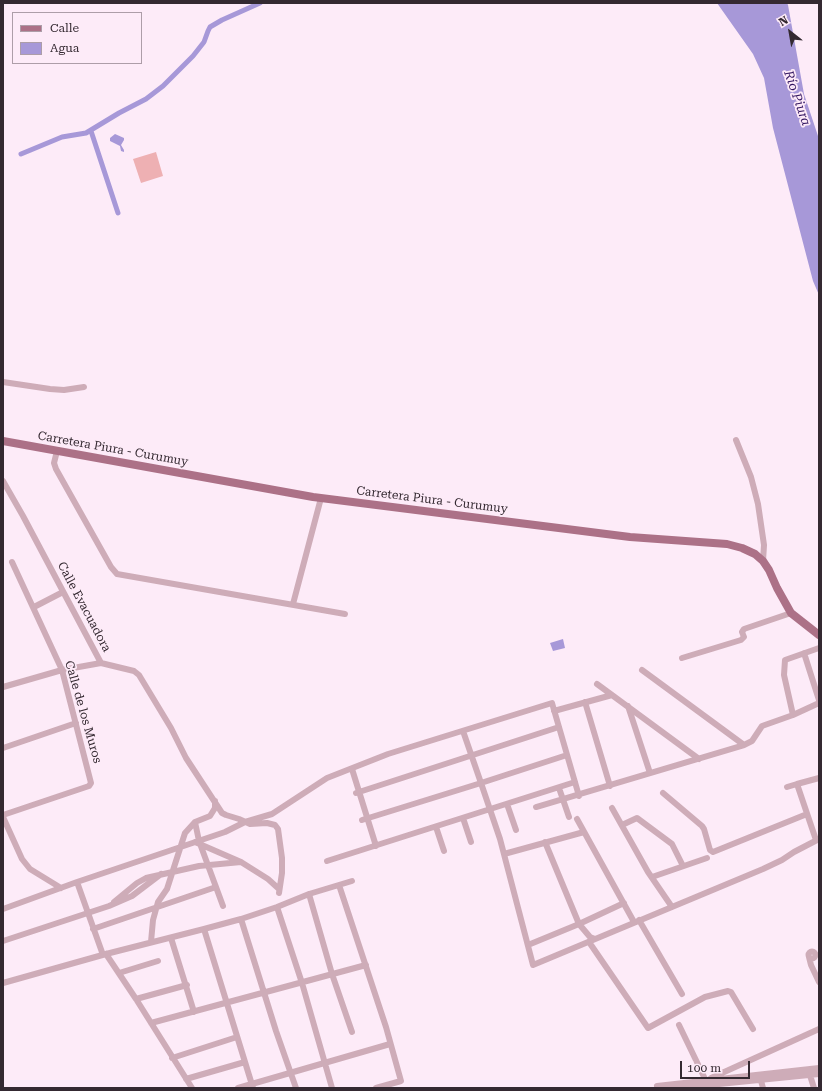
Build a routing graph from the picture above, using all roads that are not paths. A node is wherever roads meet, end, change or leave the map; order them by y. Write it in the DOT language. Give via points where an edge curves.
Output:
graph roads {
  1 [pos="3,382"];
  2 [pos="84,387"];
  3 [pos="736,440"];
  4 [pos="3,441"];
  5 [pos="57,452"];
  6 [pos="3,481"];
  7 [pos="321,498"];
  8 [pos="763,561"];
  9 [pos="12,562"];
  10 [pos="63,592"];
  11 [pos="293,604"];
  12 [pos="34,607"];
  13 [pos="791,613"];
  14 [pos="345,614"];
  15 [pos="819,635"];
  16 [pos="819,648"];
  17 [pos="804,653"];
  18 [pos="682,658"];
  19 [pos="101,663"];
  20 [pos="62,670"];
  21 [pos="642,670"];
  22 [pos="597,684"];
  23 [pos="3,687"];
  24 [pos="612,695"];
  25 [pos="819,701"];
  26 [pos="585,702"];
  27 [pos="628,706"];
  28 [pos="554,711"];
  29 [pos="793,715"];
  30 [pos="76,723"];
  31 [pos="559,727"];
  32 [pos="463,731"];
  33 [pos="744,745"];
  34 [pos="3,748"];
  35 [pos="472,756"];
  36 [pos="567,756"];
  37 [pos="699,759"];
  38 [pos="352,769"];
  39 [pos="650,773"];
  40 [pos="819,778"];
  41 [pos="575,782"];
  42 [pos="481,783"];
  43 [pos="797,784"];
  44 [pos="610,786"];
  45 [pos="787,787"];
  46 [pos="559,788"];
  47 [pos="358,792"];
  48 [pos="663,793"];
  49 [pos="533,796"];
  50 [pos="579,796"];
  51 [pos="563,799"];
  52 [pos="215,801"];
  53 [pos="507,804"];
  54 [pos="612,808"];
  55 [pos="490,810"];
  56 [pos="807,814"];
  57 [pos="3,816"];
  58 [pos="569,817"];
  59 [pos="463,818"];
  60 [pos="365,819"];
  61 [pos="577,819"];
  62 [pos="195,822"];
  63 [pos="245,822"];
  64 [pos="622,825"];
  65 [pos="436,827"];
  66 [pos="516,830"];
  67 [pos="584,832"];
  68 [pos="817,839"];
  69 [pos="198,842"];
  70 [pos="471,842"];
  71 [pos="545,842"];
  72 [pos="376,846"];
  73 [pos="181,847"];
  74 [pos="444,851"];
  75 [pos="504,854"];
  76 [pos="708,858"];
  77 [pos="327,861"];
  78 [pos="241,862"];
  79 [pos="208,865"];
  80 [pos="683,866"];
  81 [pos="173,872"];
  82 [pos="652,877"];
  83 [pos="352,881"];
  84 [pos="77,882"];
  85 [pos="339,885"];
  86 [pos="216,887"];
  87 [pos="61,888"];
  88 [pos="309,894"];
  89 [pos="624,903"];
  90 [pos="223,906"];
  91 [pos="156,907"];
  92 [pos="277,907"];
  93 [pos="672,907"];
  94 [pos="3,909"];
  95 [pos="88,912"];
  96 [pos="241,919"];
  97 [pos="637,921"];
  98 [pos="579,924"];
  99 [pos="93,929"];
  100 [pos="204,929"];
  101 [pos="171,938"];
  102 [pos="592,940"];
  103 [pos="3,941"];
  104 [pos="151,942"];
  105 [pos="528,945"];
  106 [pos="105,954"];
  107 [pos="812,957"];
  108 [pos="158,961"];
  109 [pos="366,965"];
  110 [pos="119,973"];
  111 [pos="332,974"];
  112 [pos="819,982"];
  113 [pos="3,983"];
  114 [pos="302,983"];
  115 [pos="187,985"];
  116 [pos="264,993"];
  117 [pos="682,994"];
  118 [pos="136,999"];
  119 [pos="227,1003"];
  120 [pos="194,1012"];
  121 [pos="151,1023"];
  122 [pos="679,1025"];
  123 [pos="753,1029"];
  124 [pos="819,1029"];
  125 [pos="352,1032"];
  126 [pos="237,1037"];
  127 [pos="390,1044"];
  128 [pos="172,1058"];
  129 [pos="245,1062"];
  130 [pos="325,1063"];
  131 [pos="819,1068"];
  132 [pos="809,1072"];
  133 [pos="291,1073"];
  134 [pos="819,1074"];
  135 [pos="760,1078"];
  136 [pos="186,1079"];
  137 [pos="708,1084"];
  138 [pos="252,1086"];
  139 [pos="192,1088"];
  140 [pos="238,1088"];
  141 [pos="296,1088"];
  142 [pos="332,1088"];
  143 [pos="376,1088"];
  144 [pos="658,1088"];
  145 [pos="679,1088"];
  146 [pos="763,1088"];
  147 [pos="814,1088"];
  1 -- 2 [label="street" via="64,390"];
  3 -- 8 [label="street" via="752,477 764,545"];
  4 -- 5 [label="main road, Carretera Piura - Curumuy"];
  5 -- 7 [label="main road, Carretera Piura - Curumuy"];
  5 -- 11 [label="street" via="54,463 56,469 117,574"];
  6 -- 10 [label="street, Calle Evacuadora"];
  7 -- 8 [label="main road, Carretera Piura - Curumuy" via="630,537 728,544 755,554"];
  7 -- 11 [label="street"];
  8 -- 13 [label="main road, Carretera Piura - Curumuy"];
  9 -- 12 [label="street, Calle de los Muros"];
  10 -- 12 [label="street"];
  10 -- 19 [label="street, Calle Evacuadora"];
  11 -- 14 [label="street"];
  12 -- 20 [label="street, Calle de los Muros"];
  13 -- 15 [label="main road, Carretera Piura - Curumuy"];
  13 -- 18 [label="street" via="744,629 744,637 741,640"];
  16 -- 17 [label="street"];
  17 -- 25 [label="street"];
  17 -- 29 [label="street" via="785,660 784,675"];
  19 -- 20 [label="street"];
  19 -- 52 [label="street, Calle Evacuadora" via="139,675 186,758"];
  20 -- 23 [label="street"];
  20 -- 30 [label="street, Calle de los Muros"];
  21 -- 33 [label="street"];
  22 -- 24 [label="street"];
  24 -- 26 [label="street"];
  24 -- 27 [label="street"];
  25 -- 29 [label="street"];
  26 -- 28 [label="street"];
  26 -- 44 [label="street"];
  27 -- 37 [label="street"];
  27 -- 39 [label="street"];
  28 -- 31 [label="street"];
  28 -- 32 [label="street" via="552,703"];
  29 -- 33 [label="street" via="762,726 752,741"];
  30 -- 34 [label="street"];
  30 -- 57 [label="street, Calle de los Muros" via="91,783 89,786"];
  31 -- 35 [label="street"];
  31 -- 36 [label="street"];
  32 -- 35 [label="street"];
  32 -- 38 [label="street" via="388,754"];
  33 -- 37 [label="street"];
  35 -- 42 [label="street"];
  35 -- 47 [label="street"];
  36 -- 41 [label="street"];
  36 -- 42 [label="street"];
  37 -- 39 [label="street"];
  38 -- 47 [label="street"];
  38 -- 63 [label="street" via="318,783 272,814"];
  39 -- 44 [label="street"];
  40 -- 43 [label="street"];
  41 -- 46 [label="street"];
  41 -- 50 [label="street"];
  42 -- 55 [label="street"];
  42 -- 60 [label="street"];
  43 -- 45 [label="street"];
  43 -- 56 [label="street"];
  44 -- 50 [label="street"];
  46 -- 49 [label="street"];
  46 -- 51 [label="street"];
  47 -- 60 [label="street"];
  48 -- 56 [label="street" via="704,828 710,850 713,852"];
  49 -- 51 [label="street" via="537,808"];
  49 -- 53 [label="street"];
  50 -- 51 [label="street"];
  51 -- 58 [label="street"];
  52 -- 62 [label="street" via="215,808 210,816"];
  52 -- 63 [label="street, Calle Evacuadora" via="226,815"];
  53 -- 55 [label="street"];
  53 -- 66 [label="street"];
  54 -- 64 [label="street"];
  55 -- 59 [label="street"];
  55 -- 75 [label="street"];
  56 -- 68 [label="street"];
  57 -- 87 [label="street" via="22,860"];
  59 -- 65 [label="street"];
  59 -- 70 [label="street"];
  60 -- 72 [label="street"];
  61 -- 67 [label="street"];
  62 -- 69 [label="street"];
  62 -- 73 [label="street" via="185,833"];
  63 -- 69 [label="street"];
  63 -- 78 [label="street" via="267,823 275,825 278,829 282,864 279,891 268,879"];
  64 -- 80 [label="street" via="637,818 672,844"];
  64 -- 82 [label="street"];
  65 -- 72 [label="street"];
  65 -- 74 [label="street"];
  67 -- 71 [label="street"];
  67 -- 89 [label="street"];
  68 -- 93 [label="street" via="775,863"];
  69 -- 73 [label="street"];
  69 -- 78 [label="street"];
  69 -- 79 [label="street"];
  71 -- 75 [label="street"];
  71 -- 98 [label="street"];
  72 -- 77 [label="street"];
  73 -- 81 [label="street"];
  73 -- 84 [label="street"];
  75 -- 105 [label="street"];
  76 -- 80 [label="street"];
  78 -- 79 [label="street"];
  79 -- 81 [label="street"];
  79 -- 86 [label="street"];
  80 -- 82 [label="street"];
  81 -- 91 [label="street" via="167,889"];
  81 -- 95 [label="street" via="161,874 132,896"];
  82 -- 93 [label="street"];
  83 -- 85 [label="street"];
  84 -- 87 [label="street"];
  84 -- 95 [label="street"];
  85 -- 88 [label="street"];
  85 -- 109 [label="street"];
  86 -- 90 [label="street"];
  86 -- 91 [label="street"];
  87 -- 94 [label="street"];
  88 -- 92 [label="street"];
  88 -- 111 [label="street"];
  89 -- 97 [label="street"];
  89 -- 98 [label="street"];
  91 -- 99 [label="street"];
  91 -- 104 [label="street"];
  92 -- 96 [label="street"];
  92 -- 114 [label="street"];
  93 -- 97 [label="street"];
  95 -- 99 [label="street"];
  95 -- 103 [label="street"];
  96 -- 100 [label="street"];
  96 -- 116 [label="street"];
  97 -- 102 [label="street"];
  97 -- 117 [label="street"];
  98 -- 102 [label="street"];
  98 -- 105 [label="street"];
  99 -- 106 [label="street"];
  100 -- 101 [label="street"];
  100 -- 119 [label="street"];
  101 -- 104 [label="street"];
  101 -- 115 [label="street"];
  102 -- 105 [label="street" via="533,965"];
  102 -- 123 [label="street" via="648,1028 705,997 728,991"];
  104 -- 106 [label="street"];
  106 -- 110 [label="street"];
  106 -- 113 [label="street"];
  107 -- 112 [label="street" via="811,965"];
  108 -- 110 [label="street"];
  109 -- 111 [label="street"];
  109 -- 127 [label="street"];
  110 -- 118 [label="street"];
  111 -- 114 [label="street"];
  111 -- 125 [label="street"];
  114 -- 116 [label="street"];
  114 -- 130 [label="street"];
  115 -- 118 [label="street"];
  115 -- 120 [label="street"];
  116 -- 119 [label="street"];
  116 -- 133 [label="street"];
  118 -- 121 [label="street"];
  119 -- 120 [label="street"];
  119 -- 126 [label="street"];
  120 -- 121 [label="street"];
  121 -- 128 [label="street"];
  122 -- 137 [label="street"];
  124 -- 137 [label="street"];
  126 -- 128 [label="street"];
  126 -- 129 [label="street"];
  127 -- 130 [label="street"];
  127 -- 143 [label="street" via="401,1081"];
  128 -- 136 [label="street"];
  129 -- 136 [label="street"];
  129 -- 138 [label="street"];
  130 -- 133 [label="street"];
  130 -- 142 [label="street"];
  131 -- 132 [label="street"];
  132 -- 134 [label="street"];
  132 -- 135 [label="street"];
  132 -- 147 [label="street"];
  133 -- 138 [label="street"];
  133 -- 141 [label="street"];
  135 -- 137 [label="street"];
  135 -- 146 [label="street"];
  136 -- 139 [label="street"];
  137 -- 144 [label="street"];
  137 -- 145 [label="street"];
  138 -- 140 [label="street"];
}
